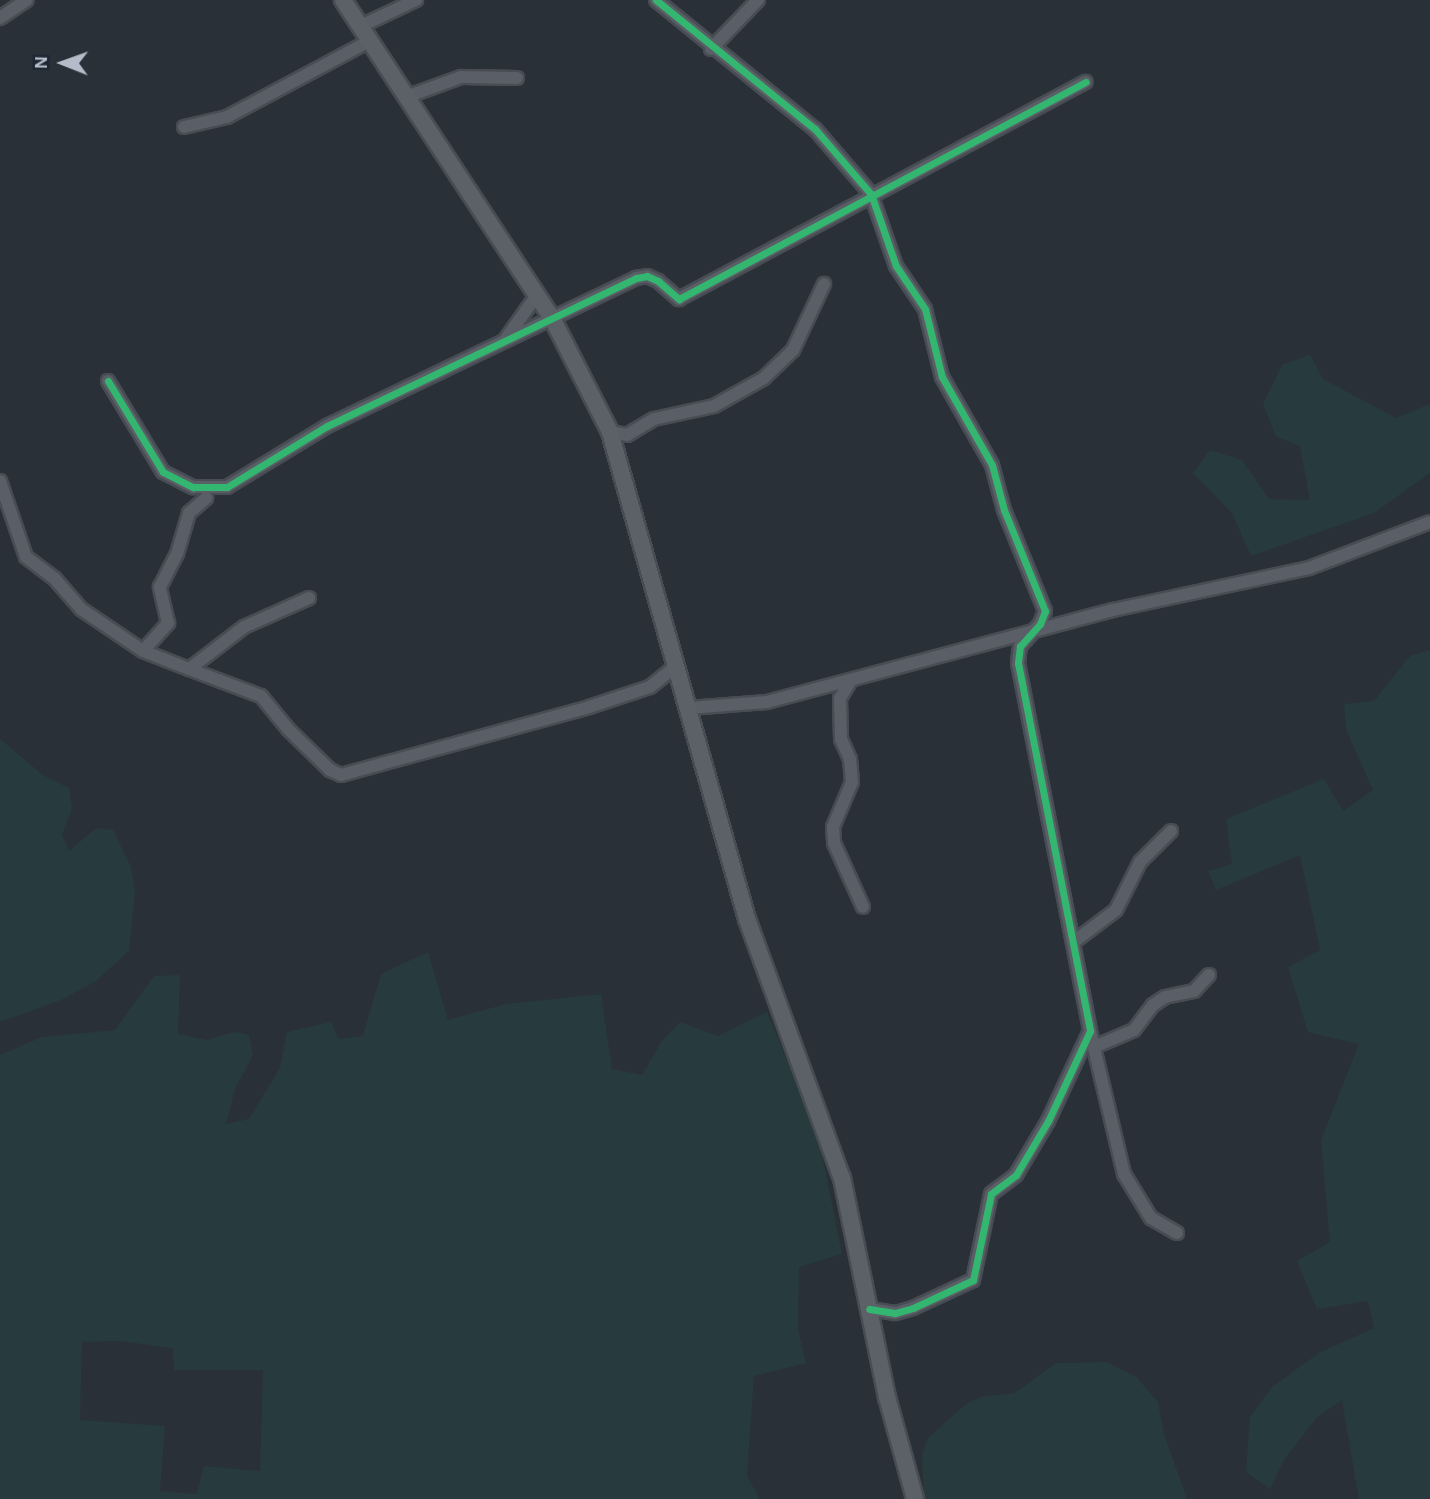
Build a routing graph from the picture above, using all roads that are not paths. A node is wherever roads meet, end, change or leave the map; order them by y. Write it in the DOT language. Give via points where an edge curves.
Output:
graph roads {
  1 [pos="27,0"];
  2 [pos="343,0"];
  3 [pos="416,0"];
  4 [pos="656,0"];
  5 [pos="758,0"];
  6 [pos="0,18"];
  7 [pos="366,33"];
  8 [pos="711,49"];
  9 [pos="517,78"];
  10 [pos="1086,82"];
  11 [pos="406,97"];
  12 [pos="184,127"];
  13 [pos="871,194"];
  14 [pos="824,284"];
  15 [pos="537,295"];
  16 [pos="553,320"];
  17 [pos="502,343"];
  18 [pos="108,381"];
  19 [pos="610,432"];
  20 [pos="0,481"];
  21 [pos="206,498"];
  22 [pos="1430,522"];
  23 [pos="309,598"];
  24 [pos="1033,630"];
  25 [pos="992,644"];
  26 [pos="143,651"];
  27 [pos="1018,663"];
  28 [pos="676,666"];
  29 [pos="189,669"];
  30 [pos="851,680"];
  31 [pos="689,708"];
  32 [pos="1171,831"];
  33 [pos="863,907"];
  34 [pos="1075,941"];
  35 [pos="1209,975"];
  36 [pos="1090,1031"];
  37 [pos="1094,1047"];
  38 [pos="1177,1233"];
  39 [pos="869,1310"];
  40 [pos="915,1499"];
  1 -- 6 [label="street"];
  2 -- 7 [label="main road"];
  3 -- 7 [label="street"];
  4 -- 8 [label="street"];
  5 -- 8 [label="street"];
  7 -- 11 [label="main road"];
  7 -- 12 [label="street" via="227,117"];
  8 -- 13 [label="street" via="815,129"];
  9 -- 11 [label="street" via="461,76"];
  10 -- 13 [label="street" via="933,166"];
  11 -- 15 [label="main road"];
  13 -- 16 [label="street" via="679,299 647,276"];
  13 -- 24 [label="street" via="896,266 925,309 942,377 992,465 1004,510 1043,604 1044,618"];
  14 -- 19 [label="street" via="793,350 764,378 714,406 654,419 627,435"];
  15 -- 16 [label="main road"];
  15 -- 17 [label="street"];
  16 -- 17 [label="street"];
  16 -- 19 [label="main road"];
  17 -- 18 [label="street" via="308,436 227,487 193,487 163,472"];
  19 -- 28 [label="main road"];
  20 -- 26 [label="street" via="26,557 55,579 81,608"];
  21 -- 26 [label="street" via="189,513 177,554 160,587 168,624"];
  22 -- 24 [label="street" via="1309,568"];
  23 -- 29 [label="street" via="244,627"];
  24 -- 25 [label="street"];
  24 -- 27 [label="street" via="1020,646"];
  25 -- 27 [label="street"];
  25 -- 30 [label="street"];
  26 -- 29 [label="street"];
  27 -- 34 [label="street"];
  28 -- 29 [label="street" via="650,687 589,707 341,775 330,771 261,696"];
  28 -- 31 [label="main road"];
  30 -- 31 [label="street" via="767,702"];
  30 -- 33 [label="street" via="840,698 841,739 850,760 852,782 833,827 834,843"];
  31 -- 39 [label="main road" via="747,919 842,1178"];
  32 -- 34 [label="street" via="1139,862 1116,910"];
  34 -- 36 [label="street"];
  35 -- 37 [label="street" via="1194,991 1165,997 1153,1005 1134,1030"];
  36 -- 37 [label="street"];
  36 -- 39 [label="street" via="1048,1121 1016,1175 987,1202 973,1280 913,1308 895,1313"];
  37 -- 38 [label="street" via="1124,1174 1151,1218"];
  39 -- 40 [label="main road"];
}
